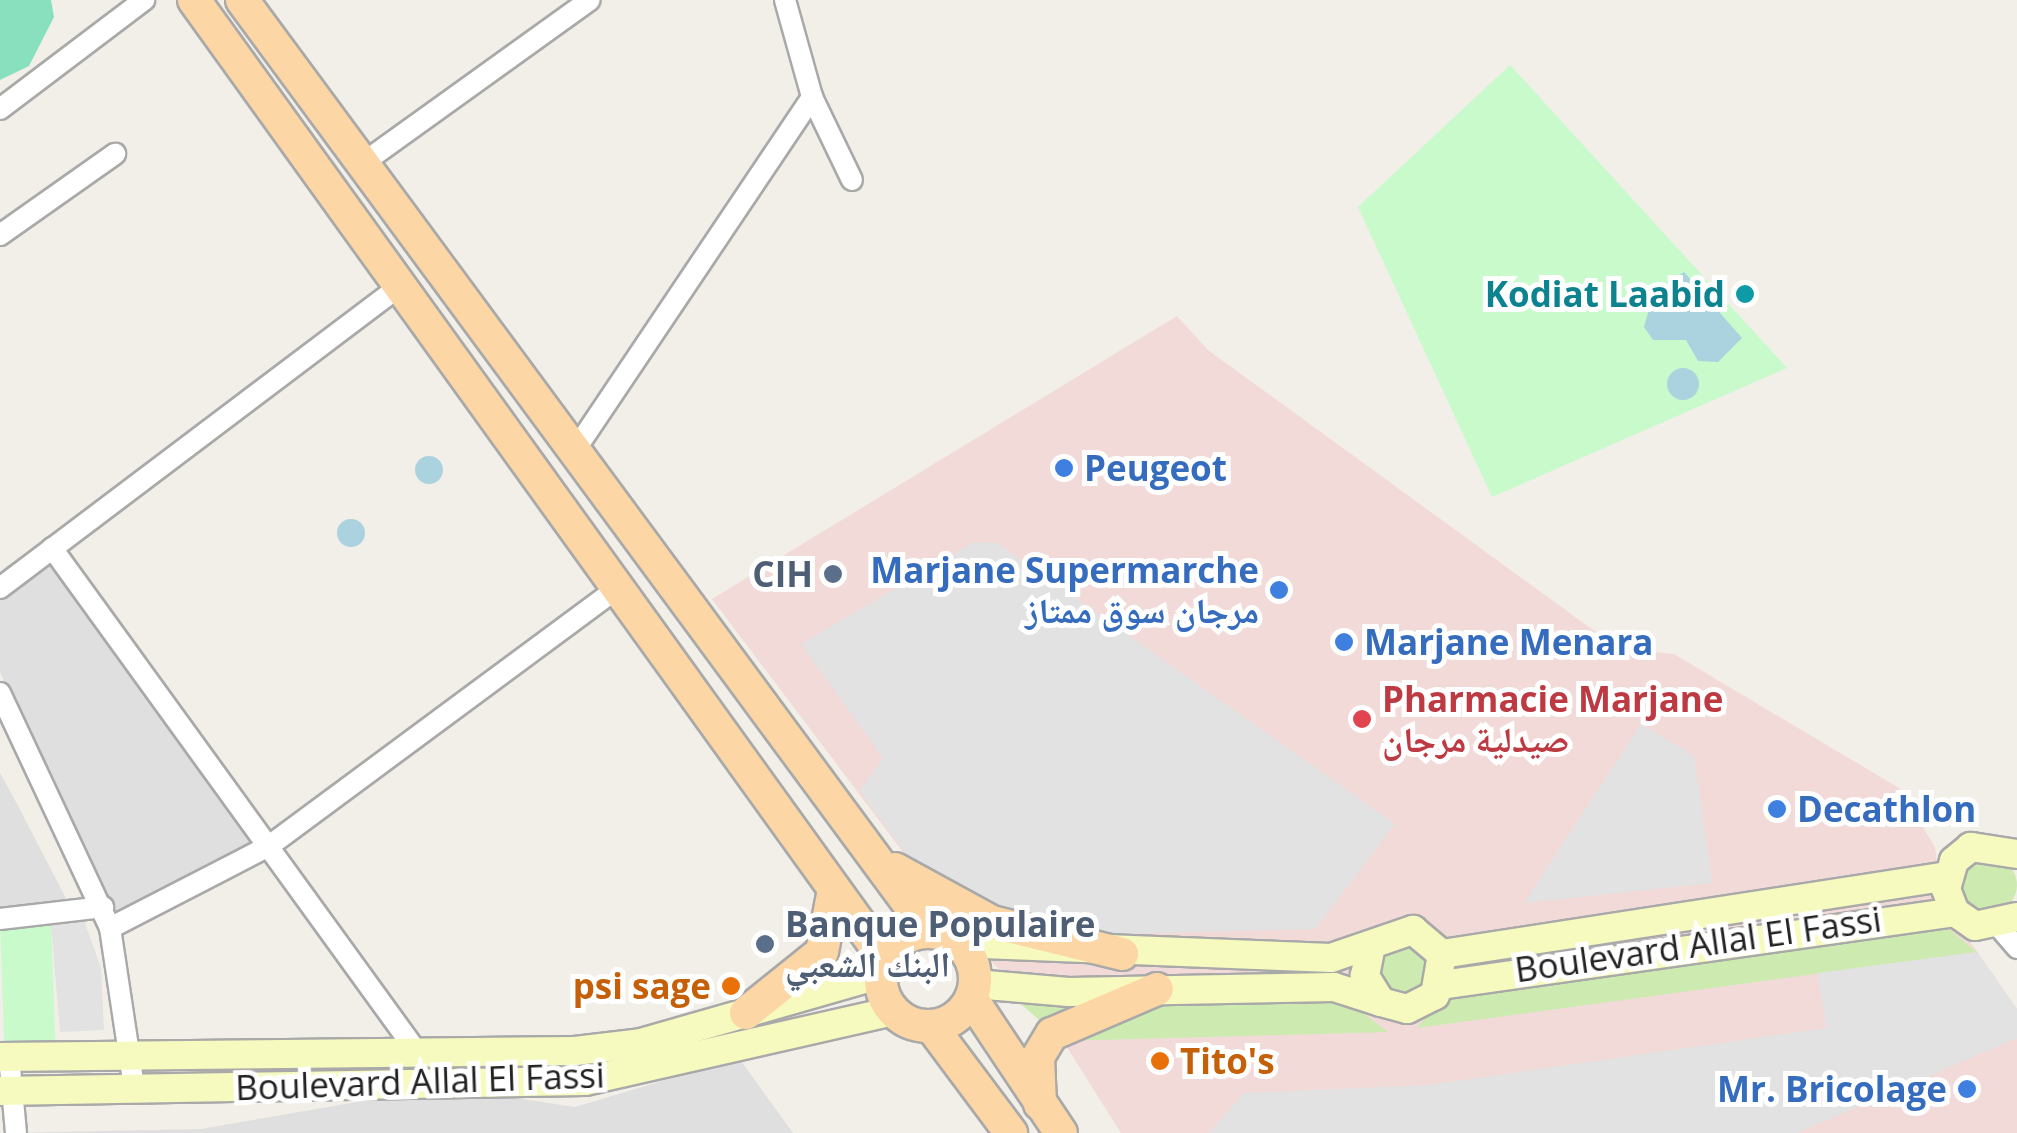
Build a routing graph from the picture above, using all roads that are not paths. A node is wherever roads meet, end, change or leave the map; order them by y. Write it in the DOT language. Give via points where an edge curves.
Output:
graph roads {
  1 [pos="144,0"];
  2 [pos="194,0"];
  3 [pos="242,0"];
  4 [pos="590,0"];
  5 [pos="785,0"];
  6 [pos="812,97"];
  7 [pos="0,108"];
  8 [pos="115,154"];
  9 [pos="363,164"];
  10 [pos="852,180"];
  11 [pos="0,236"];
  12 [pos="400,286"];
  13 [pos="574,453"];
  14 [pos="52,548"];
  15 [pos="619,587"];
  16 [pos="0,588"];
  17 [pos="0,693"];
  18 [pos="862,844"];
  19 [pos="269,846"];
  20 [pos="2017,854"];
  21 [pos="1948,876"];
  22 [pos="834,889"];
  23 [pos="103,907"];
  24 [pos="1955,912"];
  25 [pos="0,920"];
  26 [pos="110,928"];
  27 [pos="2011,930"];
  28 [pos="944,937"];
  29 [pos="1372,946"];
  30 [pos="1122,954"];
  31 [pos="1442,954"];
  32 [pos="883,966"];
  33 [pos="1442,984"];
  34 [pos="1157,989"];
  35 [pos="973,991"];
  36 [pos="1382,1002"];
  37 [pos="893,1012"];
  38 [pos="746,1013"];
  39 [pos="930,1026"];
  40 [pos="417,1052"];
  41 [pos="130,1053"];
  42 [pos="4,1057"];
  43 [pos="134,1086"];
  44 [pos="6,1090"];
  45 [pos="1040,1104"];
  46 [pos="16,1133"];
  47 [pos="1011,1133"];
  48 [pos="1062,1133"];
  1 -- 7 [label="street"];
  2 -- 12 [label="main road"];
  3 -- 9 [label="main road"];
  4 -- 9 [label="street"];
  5 -- 6 [label="street"];
  6 -- 10 [label="street"];
  6 -- 13 [label="street"];
  8 -- 11 [label="street"];
  9 -- 13 [label="main road"];
  12 -- 14 [label="street"];
  12 -- 15 [label="main road"];
  13 -- 18 [label="main road"];
  14 -- 16 [label="street"];
  14 -- 19 [label="street"];
  15 -- 19 [label="street"];
  15 -- 22 [label="main road"];
  17 -- 23 [label="street"];
  18 -- 28 [label="main road"];
  18 -- 30 [label="main road" via="936,898 992,922"];
  19 -- 26 [label="street"];
  19 -- 40 [label="street"];
  20 -- 21 [label="main road" via="1971,847"];
  21 -- 24 [label="main road"];
  21 -- 31 [label="main road, Boulevard Allal El Fassi"];
  22 -- 32 [label="main road"];
  22 -- 38 [label="main road" via="835,921 822,952"];
  23 -- 25 [label="street"];
  23 -- 26 [label="street"];
  24 -- 27 [label="main road"];
  24 -- 33 [label="main road, Boulevard Allal El Fassi"];
  26 -- 41 [label="street"];
  28 -- 30 [label="main road"];
  28 -- 32 [label="main road" via="905,937"];
  28 -- 35 [label="main road"];
  29 -- 30 [label="main road" via="1332,958"];
  29 -- 31 [label="main road" via="1413,930"];
  29 -- 36 [label="main road" via="1365,976"];
  31 -- 33 [label="main road"];
  32 -- 37 [label="main road"];
  32 -- 38 [label="main road, Boulevard Allal El Fassi"];
  33 -- 36 [label="main road" via="1415,1008"];
  34 -- 35 [label="main road"];
  34 -- 36 [label="main road" via="1334,987"];
  34 -- 45 [label="main road" via="1052,1034 1038,1057"];
  35 -- 39 [label="main road"];
  35 -- 45 [label="main road"];
  37 -- 39 [label="main road"];
  37 -- 43 [label="main road, Boulevard Allal El Fassi" via="585,1081"];
  38 -- 40 [label="main road, Boulevard Allal El Fassi" via="625,1045"];
  39 -- 47 [label="main road"];
  40 -- 41 [label="main road, Boulevard Allal El Fassi"];
  41 -- 42 [label="main road, Boulevard Allal El Fassi"];
  41 -- 43 [label="street"];
  42 -- 44 [label="street"];
  43 -- 44 [label="main road, Boulevard Allal El Fassi"];
  44 -- 46 [label="street"];
  45 -- 48 [label="main road"];
}
